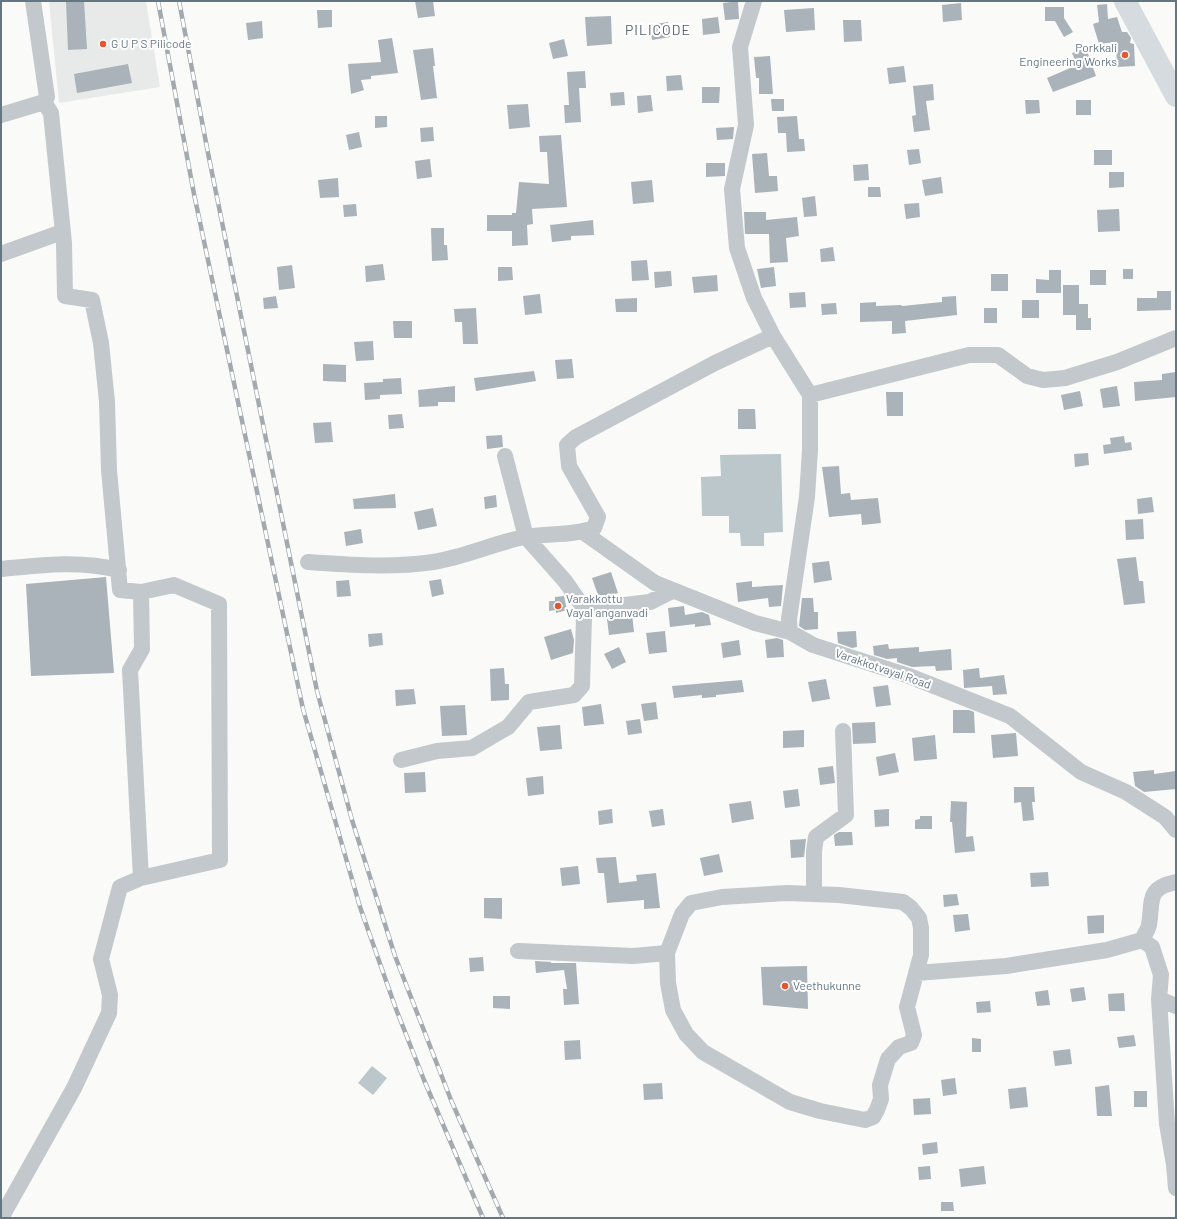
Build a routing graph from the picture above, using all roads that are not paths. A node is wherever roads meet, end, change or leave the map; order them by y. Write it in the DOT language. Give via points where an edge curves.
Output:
graph roads {
  1 [pos="34,1"];
  2 [pos="754,1"];
  3 [pos="1125,1"];
  4 [pos="1176,96"];
  5 [pos="44,102"];
  6 [pos="1,115"];
  7 [pos="62,232"];
  8 [pos="1,254"];
  9 [pos="773,336"];
  10 [pos="1176,338"];
  11 [pos="810,395"];
  12 [pos="505,456"];
  13 [pos="583,532"];
  14 [pos="526,537"];
  15 [pos="308,562"];
  16 [pos="1,569"];
  17 [pos="119,570"];
  18 [pos="672,590"];
  19 [pos="141,592"];
  20 [pos="581,604"];
  21 [pos="790,632"];
  22 [pos="843,731"];
  23 [pos="401,760"];
  24 [pos="1176,830"];
  25 [pos="141,878"];
  26 [pos="1176,882"];
  27 [pos="814,894"];
  28 [pos="1142,940"];
  29 [pos="518,951"];
  30 [pos="667,953"];
  31 [pos="916,973"];
  32 [pos="1159,999"];
  33 [pos="1176,1006"];
  34 [pos="1176,1188"];
  35 [pos="1,1218"];
  1 -- 5 [label="street" via="47,90"];
  2 -- 9 [label="street" via="740,47 746,125 732,189 737,248 754,298"];
  3 -- 4 [label="highway"];
  5 -- 6 [label="street"];
  5 -- 7 [label="street" via="51,114"];
  7 -- 8 [label="street"];
  7 -- 17 [label="street" via="65,296 92,300 101,343 108,470"];
  9 -- 11 [label="street"];
  9 -- 13 [label="street" via="708,367 576,437 567,445 568,466 598,517 594,528"];
  10 -- 11 [label="street" via="1117,362 1065,378 1043,380 1027,376 998,355 969,355"];
  11 -- 21 [label="street" via="807,497 789,619"];
  12 -- 14 [label="street"];
  13 -- 14 [label="street"];
  13 -- 18 [label="street, Varakkotvayal Road" via="655,583"];
  14 -- 15 [label="street" via="434,562 364,566"];
  14 -- 20 [label="street"];
  16 -- 17 [label="street" via="53,564 100,565"];
  17 -- 19 [label="street" via="120,590"];
  18 -- 20 [label="street" via="650,602 616,606"];
  18 -- 21 [label="street, Varakkotvayal Road" via="755,623"];
  19 -- 25 [label="street" via="142,649 130,670"];
  19 -- 25 [label="street" via="174,585 219,604 220,853 220,860"];
  20 -- 23 [label="street" via="584,617 582,686 574,695 529,702 508,727 472,748 438,751"];
  21 -- 24 [label="street, Varakkotvayal Road" via="813,645 909,676 1010,716 1081,772 1126,792 1165,817"];
  22 -- 27 [label="street" via="846,814 816,837"];
  25 -- 35 [label="street" via="120,887 101,959 110,996 109,1013 74,1088"];
  26 -- 28 [label="street" via="1163,885 1151,897 1149,927"];
  27 -- 30 [label="street" via="722,897 691,903 682,914"];
  27 -- 31 [label="street" via="898,901 911,908 921,928 921,955"];
  28 -- 31 [label="street" via="1107,950 1006,966"];
  28 -- 32 [label="street" via="1152,947 1161,975"];
  29 -- 30 [label="street" via="633,956"];
  30 -- 31 [label="street" via="668,983 673,1010 686,1034 703,1052 790,1102 865,1120 873,1117 877,1110 881,1099 880,1085 888,1059 899,1047 911,1043 914,1036 908,1007"];
  32 -- 33 [label="street"];
  32 -- 34 [label="street" via="1166,1124"];
}
